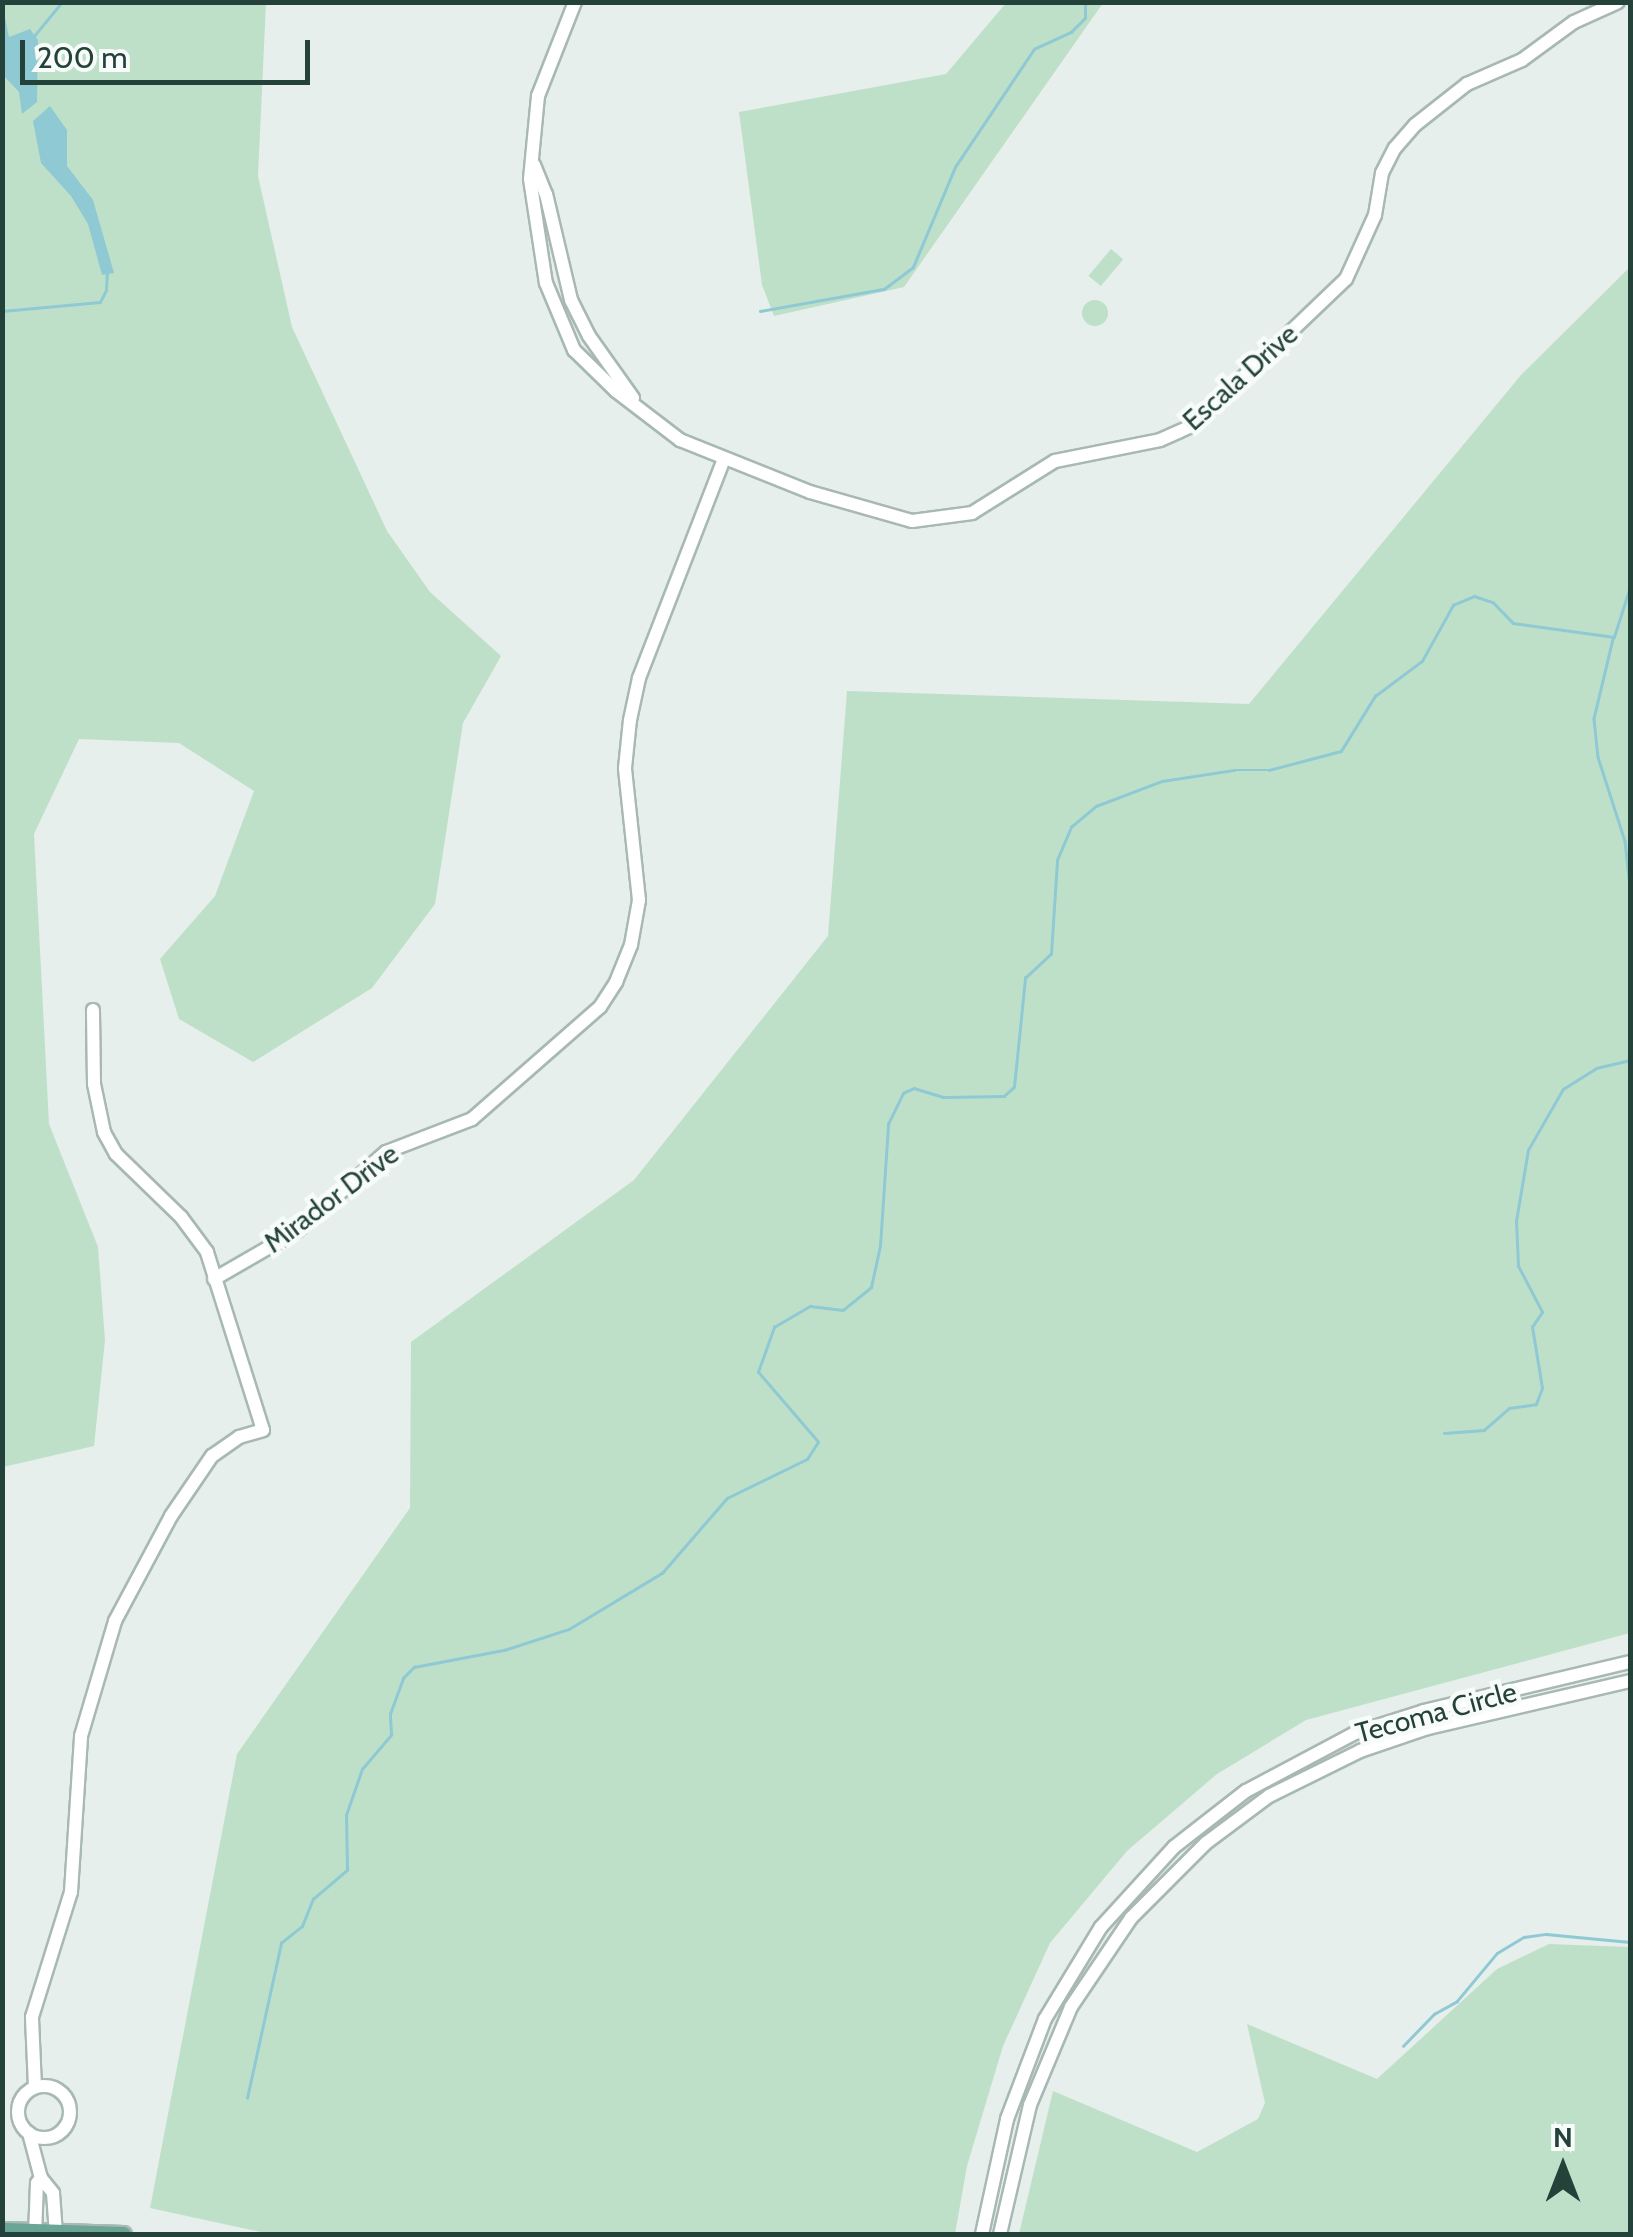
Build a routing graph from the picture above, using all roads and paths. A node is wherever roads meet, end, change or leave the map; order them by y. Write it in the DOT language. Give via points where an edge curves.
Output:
graph roads {
  1 [pos="575,2"];
  2 [pos="1618,2"];
  3 [pos="534,165"];
  4 [pos="635,402"];
  5 [pos="724,459"];
  6 [pos="93,1010"];
  7 [pos="214,1278"];
  8 [pos="1630,1662"];
  9 [pos="1630,1681"];
  10 [pos="1518,1689"];
  11 [pos="1499,1694"];
  12 [pos="1521,1706"];
  13 [pos="1504,1710"];
  14 [pos="1260,1782"];
  15 [pos="1246,1791"];
  16 [pos="1269,1796"];
  17 [pos="1256,1805"];
  18 [pos="1074,1968"];
  19 [pos="1088,1977"];
  20 [pos="35,2088"];
  21 [pos="29,2133"];
  22 [pos="50,2138"];
  23 [pos="39,2161"];
  24 [pos="994,2173"];
  25 [pos="1011,2177"];
  26 [pos="41,2178"];
  27 [pos="2,2230"];
  28 [pos="35,2232"];
  29 [pos="56,2232"];
  30 [pos="123,2234"];
  31 [pos="982,2234"];
  32 [pos="1000,2234"];
  1 -- 3 [label="street, Escala Drive" via="538,96"];
  2 -- 5 [label="street, Escala Drive" via="1468,84 1415,125 1382,173 1376,215 1346,278 1183,431 1067,456 988,505 931,521 862,509"];
  3 -- 4 [label="street, Escala Drive" via="571,300"];
  3 -- 4 [label="street, Escala Drive" via="538,238 558,318 574,350"];
  4 -- 5 [label="street, Escala Drive" via="680,440"];
  5 -- 7 [label="street, Mirador Drive" via="636,692 625,768 639,900 631,945 600,1007 472,1119 386,1152 297,1231"];
  6 -- 7 [label="street" via="94,1084 104,1132 131,1172 195,1233"];
  7 -- 20 [label="street" via="263,1430 238,1437 212,1456 171,1516 116,1622 81,1736 71,1892 32,2017"];
  8 -- 10 [label="street, Tecoma Circle"];
  9 -- 12 [label="street, Tecoma Circle"];
  10 -- 11 [label="street, Tecoma Circle"];
  10 -- 12 [label="street"];
  11 -- 13 [label="street"];
  11 -- 14 [label="street, Tecoma Circle" via="1355,1733"];
  12 -- 13 [label="street, Tecoma Circle"];
  13 -- 16 [label="street, Tecoma Circle" via="1393,1738"];
  14 -- 15 [label="street, Tecoma Circle"];
  14 -- 16 [label="street"];
  15 -- 17 [label="street"];
  15 -- 18 [label="street, Tecoma Circle" via="1161,1859 1112,1912"];
  16 -- 17 [label="street, Tecoma Circle"];
  17 -- 19 [label="street, Tecoma Circle" via="1154,1892"];
  18 -- 19 [label="street"];
  18 -- 24 [label="street, Tecoma Circle" via="1031,2051"];
  19 -- 25 [label="street, Tecoma Circle" via="1041,2071"];
  20 -- 21 [label="street" via="18,2112"];
  20 -- 22 [label="street" via="56,2088 70,2104 68,2124"];
  21 -- 22 [label="street"];
  21 -- 23 [label="street"];
  22 -- 23 [label="street"];
  23 -- 26 [label="street"];
  24 -- 25 [label="street"];
  24 -- 31 [label="street, Tecoma Circle"];
  25 -- 32 [label="street, Tecoma Circle"];
  26 -- 28 [label="street"];
  26 -- 29 [label="street" via="53,2193"];
  27 -- 28 [label="main road"];
  28 -- 29 [label="main road"];
  29 -- 30 [label="main road"];
}
